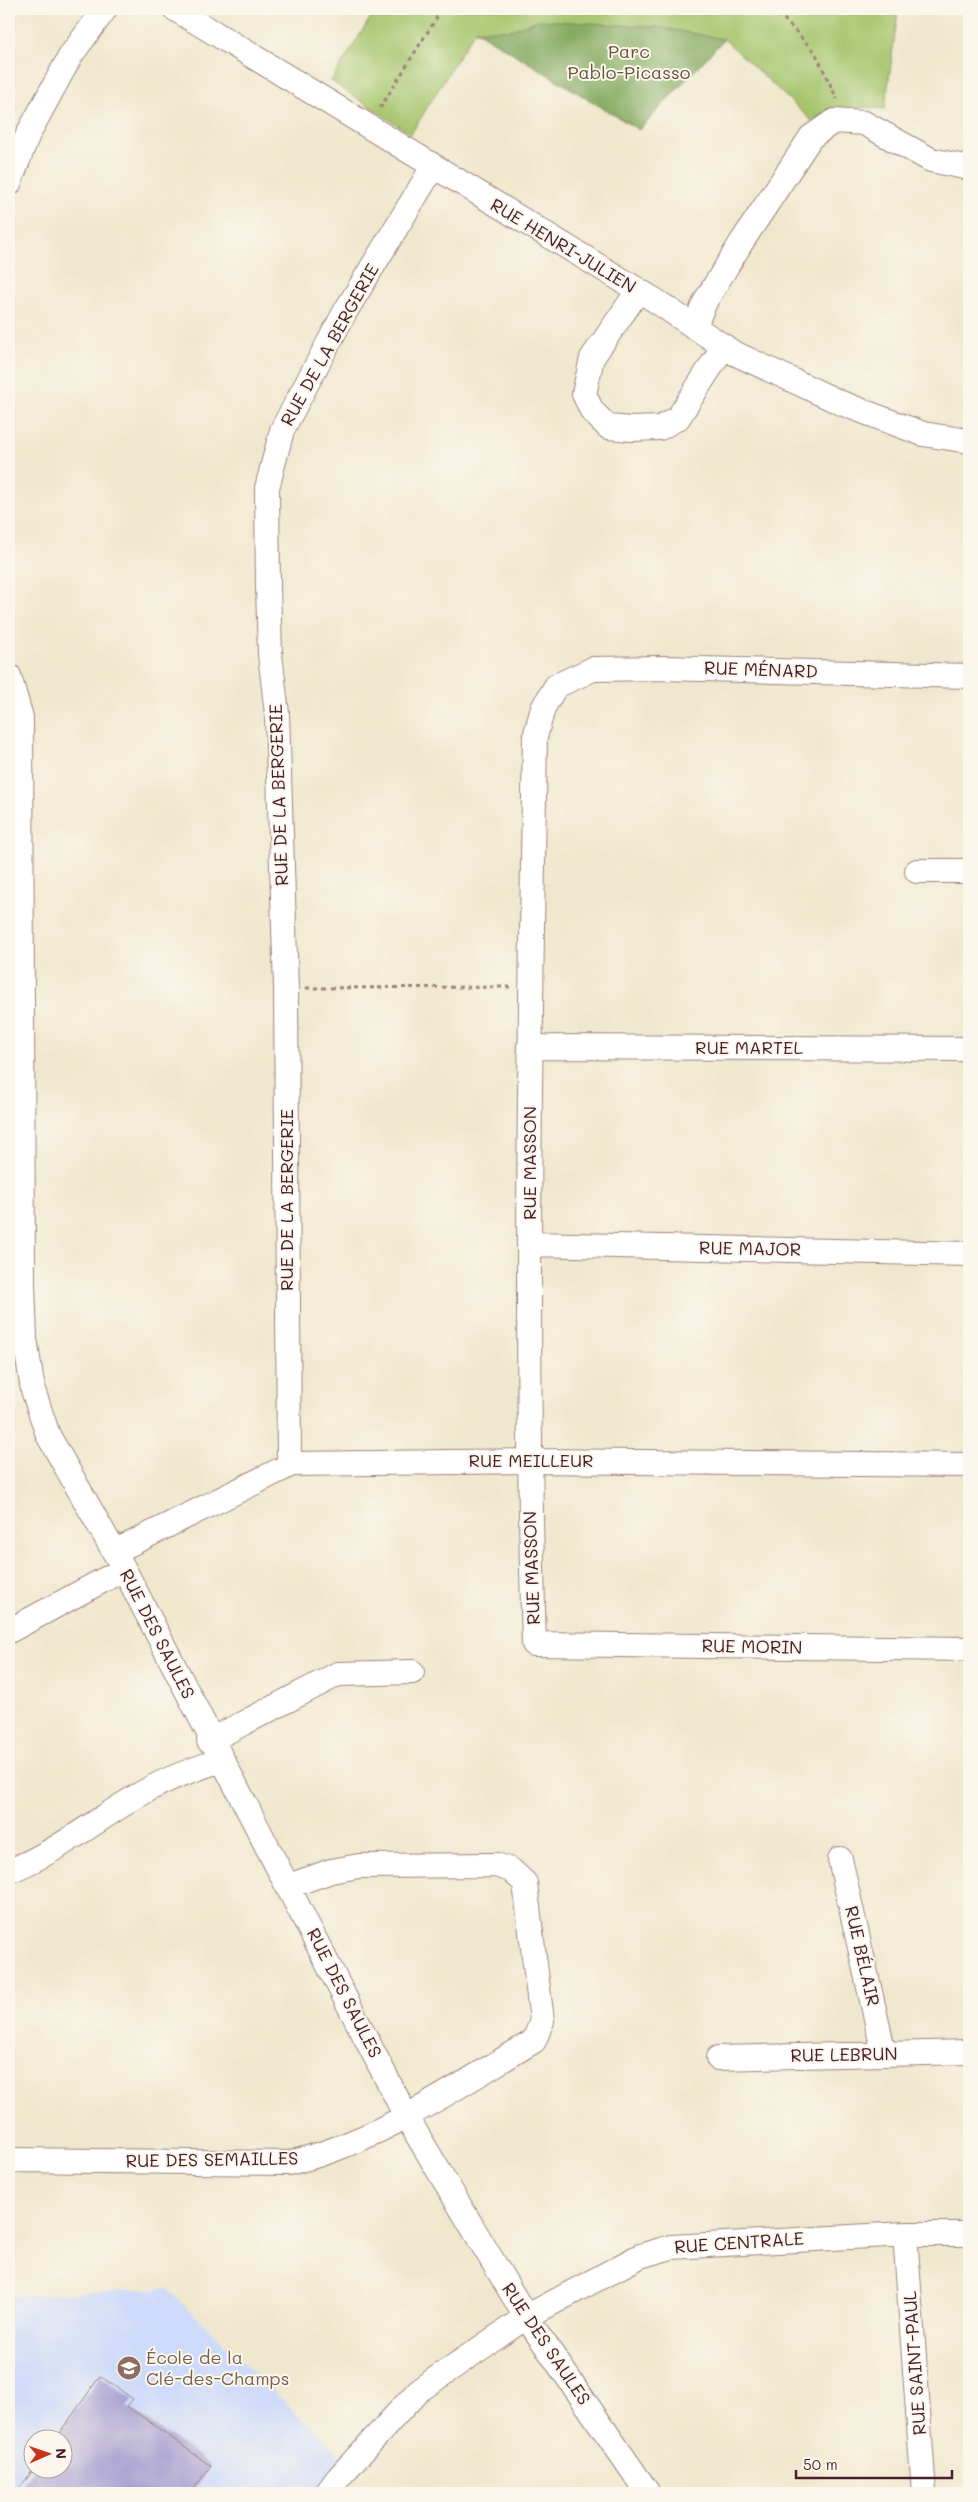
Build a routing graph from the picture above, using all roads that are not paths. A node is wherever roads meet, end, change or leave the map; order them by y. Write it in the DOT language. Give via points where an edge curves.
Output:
graph roads {
  1 [pos="105,9"];
  2 [pos="175,9"];
  3 [pos="433,167"];
  4 [pos="969,168"];
  5 [pos="9,184"];
  6 [pos="638,291"];
  7 [pos="694,326"];
  8 [pos="724,346"];
  9 [pos="969,441"];
  10 [pos="9,676"];
  11 [pos="969,676"];
  12 [pos="556,686"];
  13 [pos="15,718"];
  14 [pos="917,871"];
  15 [pos="969,871"];
  16 [pos="15,1042"];
  17 [pos="529,1047"];
  18 [pos="969,1049"];
  19 [pos="530,1244"];
  20 [pos="969,1254"];
  21 [pos="16,1285"];
  22 [pos="529,1461"];
  23 [pos="289,1465"];
  24 [pos="969,1465"];
  25 [pos="119,1560"];
  26 [pos="9,1631"];
  27 [pos="534,1644"];
  28 [pos="969,1650"];
  29 [pos="412,1672"];
  30 [pos="214,1747"];
  31 [pos="840,1859"];
  32 [pos="9,1871"];
  33 [pos="289,1886"];
  34 [pos="969,2052"];
  35 [pos="884,2054"];
  36 [pos="718,2058"];
  37 [pos="406,2116"];
  38 [pos="9,2160"];
  39 [pos="905,2234"];
  40 [pos="969,2234"];
  41 [pos="526,2317"];
  42 [pos="327,2493"];
  43 [pos="648,2493"];
  44 [pos="924,2493"];
  1 -- 5 [label="street" via="71,55 28,134"];
  2 -- 3 [label="street, RUE HENRI-JULIEN"];
  3 -- 6 [label="street, RUE HENRI-JULIEN"];
  3 -- 23 [label="street, RUE DE LA BERGERIE" via="345,312 282,430 267,488 270,654 277,714 286,988"];
  4 -- 7 [label="street" via="931,160 864,123 834,122 811,137 741,243"];
  6 -- 7 [label="street, RUE HENRI-JULIEN"];
  6 -- 8 [label="street" via="592,358 584,394 592,412 608,427 660,428 678,418"];
  7 -- 8 [label="street, RUE HENRI-JULIEN"];
  8 -- 9 [label="street, RUE HENRI-JULIEN" via="841,403 923,434"];
  10 -- 13 [label="street, RUE DES SAULES"];
  11 -- 12 [label="street, RUE MÉNARD" via="593,669"];
  12 -- 17 [label="street, RUE MASSON" via="543,708 535,736"];
  13 -- 16 [label="street, RUE DES SAULES"];
  14 -- 15 [label="street"];
  16 -- 21 [label="street, RUE DES SAULES"];
  17 -- 18 [label="street, RUE MARTEL"];
  17 -- 19 [label="street, RUE MASSON"];
  19 -- 20 [label="street, RUE MAJOR"];
  19 -- 22 [label="street, RUE MASSON"];
  21 -- 25 [label="street, RUE DES SAULES" via="33,1390 48,1435"];
  22 -- 23 [label="street, RUE MEILLEUR"];
  22 -- 24 [label="street, RUE MEILLEUR"];
  22 -- 27 [label="street, RUE MASSON"];
  23 -- 25 [label="street, RUE MEILLEUR"];
  25 -- 26 [label="street, RUE MEILLEUR"];
  25 -- 30 [label="street, RUE DES SAULES"];
  27 -- 28 [label="street, RUE MORIN"];
  29 -- 30 [label="street" via="338,1674"];
  30 -- 32 [label="street" via="187,1772 145,1791 34,1861"];
  30 -- 33 [label="street, RUE DES SAULES"];
  31 -- 35 [label="street, RUE BÉLAIR"];
  33 -- 37 [label="street, RUE DES SAULES"];
  33 -- 37 [label="street, RUE DES SEMAILLES" via="332,1871 369,1866 496,1865 511,1870 525,1883 542,2021 534,2041"];
  34 -- 35 [label="street, RUE LEBRUN"];
  35 -- 36 [label="street, RUE LEBRUN"];
  37 -- 38 [label="street, RUE DES SEMAILLES" via="318,2156 288,2163"];
  37 -- 41 [label="street, RUE DES SAULES"];
  39 -- 40 [label="street, RUE CENTRALE"];
  39 -- 41 [label="street, RUE CENTRALE" via="671,2247 640,2256"];
  39 -- 44 [label="street, RUE SAINT-PAUL"];
  41 -- 42 [label="street, RUE CENTRALE" via="418,2391"];
  41 -- 43 [label="street, RUE DES SAULES"];
}
